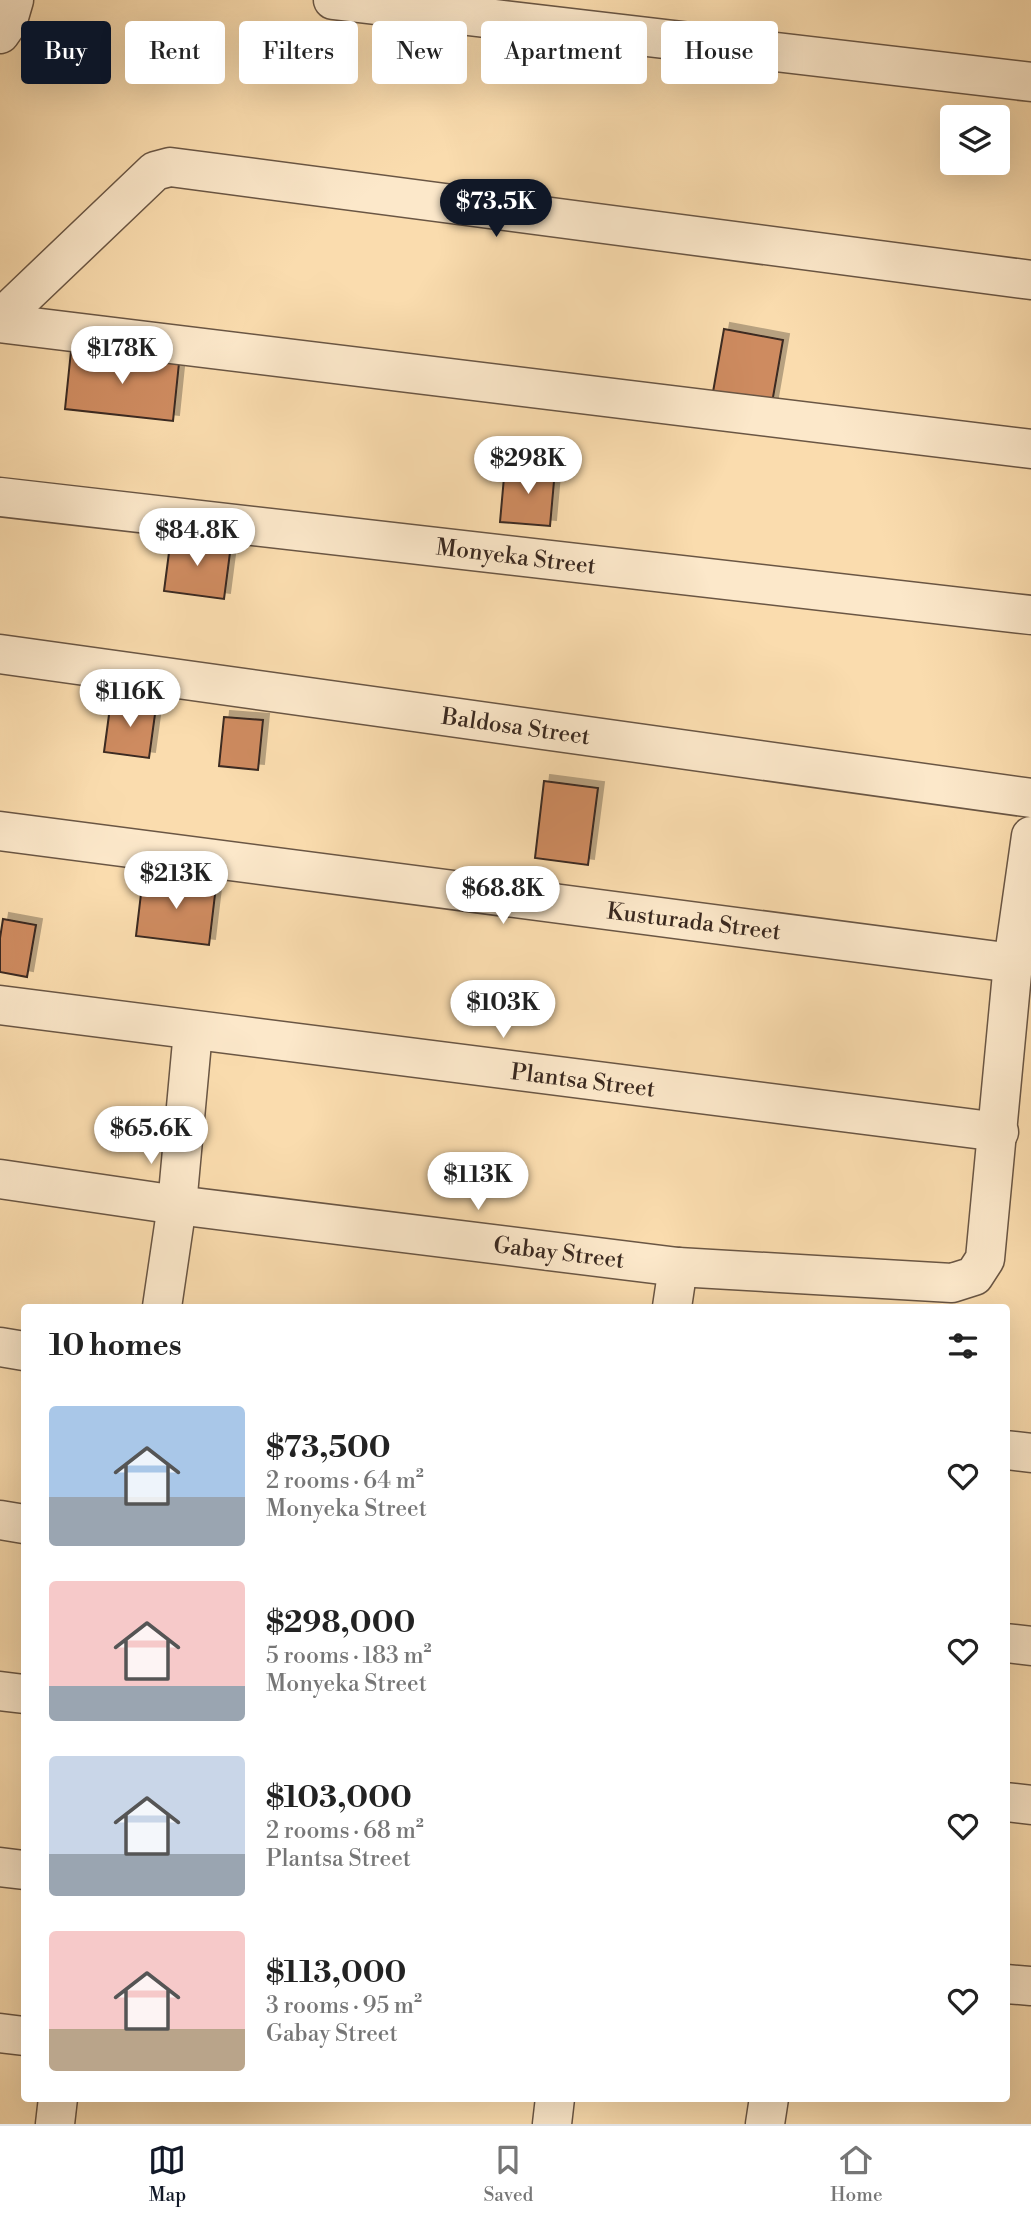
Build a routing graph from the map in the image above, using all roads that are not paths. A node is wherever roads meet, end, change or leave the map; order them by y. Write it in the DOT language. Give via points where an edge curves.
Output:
graph roads {
  1 [pos="14,0"];
  2 [pos="333,0"];
  3 [pos="0,34"];
  4 [pos="1031,82"];
  5 [pos="1031,279"];
  6 [pos="0,321"];
  7 [pos="1031,449"];
  8 [pos="0,496"];
  9 [pos="1031,615"];
  10 [pos="0,654"];
  11 [pos="1031,798"];
  12 [pos="0,831"];
  13 [pos="1031,836"];
  14 [pos="1013,963"];
  15 [pos="0,1005"];
  16 [pos="193,1031"];
  17 [pos="999,1132"];
  18 [pos="0,1179"];
  19 [pos="177,1205"];
  20 [pos="678,1267"];
  21 [pos="162,1304"];
  22 [pos="672,1304"];
  23 [pos="0,1347"];
  24 [pos="21,1350"];
  25 [pos="1010,1450"];
  26 [pos="1031,1453"];
  27 [pos="0,1520"];
  28 [pos="21,1524"];
  29 [pos="1010,1643"];
  30 [pos="1031,1646"];
  31 [pos="0,1691"];
  32 [pos="21,1694"];
  33 [pos="1010,1802"];
  34 [pos="1031,1805"];
  35 [pos="0,1867"];
  36 [pos="21,1870"];
  37 [pos="1010,1984"];
  38 [pos="1031,1986"];
  39 [pos="0,2033"];
  40 [pos="21,2036"];
  41 [pos="58,2102"];
  42 [pos="555,2102"];
  43 [pos="768,2102"];
  44 [pos="55,2124"];
  45 [pos="552,2124"];
  46 [pos="765,2124"];
  1 -- 3 [label="street"];
  2 -- 4 [label="street"];
  5 -- 6 [label="street" via="170,167 155,171"];
  6 -- 7 [label="street"];
  8 -- 9 [label="street, Monyeka Street"];
  10 -- 11 [label="street, Baldosa Street"];
  12 -- 14 [label="street, Kusturada Street"];
  13 -- 14 [label="street"];
  14 -- 17 [label="street"];
  15 -- 16 [label="street, Plantsa Street"];
  16 -- 17 [label="street, Plantsa Street"];
  16 -- 19 [label="street"];
  17 -- 20 [label="street, Gabay Street" via="985,1259 974,1276 953,1283"];
  18 -- 19 [label="street, Gabay Street"];
  19 -- 20 [label="street, Gabay Street"];
  19 -- 21 [label="street"];
  20 -- 22 [label="street"];
  23 -- 24 [label="street"];
  25 -- 26 [label="street"];
  27 -- 28 [label="street"];
  29 -- 30 [label="street"];
  31 -- 32 [label="street"];
  33 -- 34 [label="street"];
  35 -- 36 [label="street"];
  37 -- 38 [label="street"];
  39 -- 40 [label="street"];
  41 -- 44 [label="street"];
  42 -- 45 [label="street"];
  43 -- 46 [label="street"];
}
